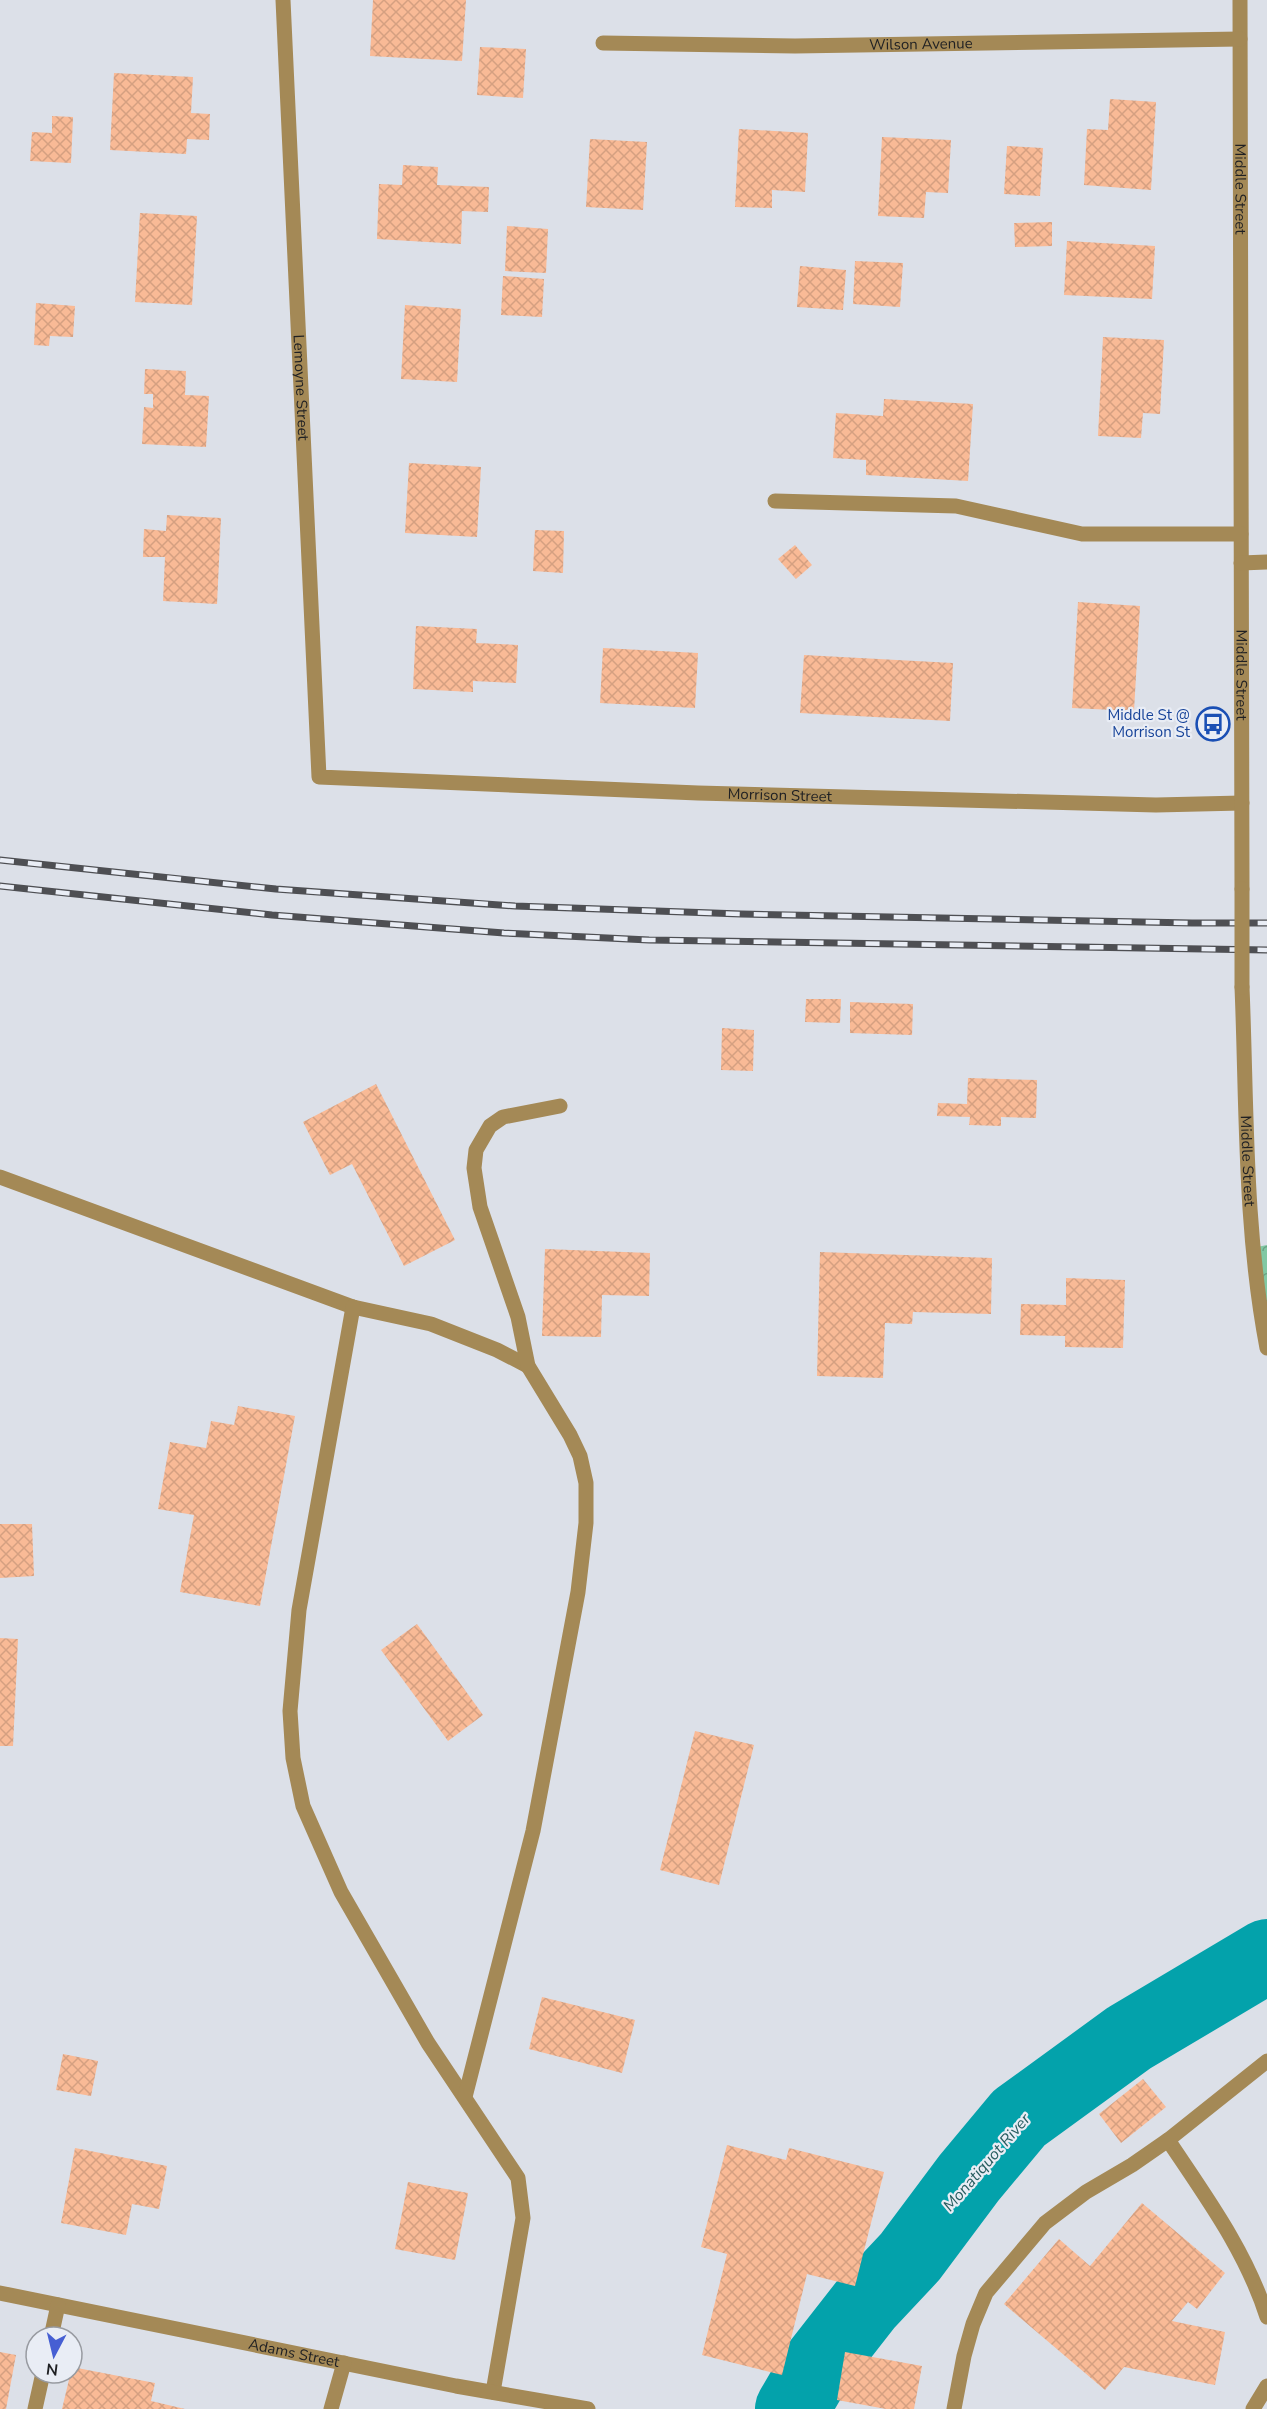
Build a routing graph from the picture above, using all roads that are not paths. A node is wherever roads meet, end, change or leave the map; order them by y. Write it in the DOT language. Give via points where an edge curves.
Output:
graph roads {
  1 [pos="283,0"];
  2 [pos="1240,0"];
  3 [pos="1240,39"];
  4 [pos="603,43"];
  5 [pos="775,501"];
  6 [pos="1241,534"];
  7 [pos="1267,562"];
  8 [pos="1241,563"];
  9 [pos="319,777"];
  10 [pos="1242,803"];
  11 [pos="560,1106"];
  12 [pos="0,1177"];
  13 [pos="353,1307"];
  14 [pos="1267,1348"];
  15 [pos="528,1366"];
  16 [pos="1267,2061"];
  17 [pos="465,2097"];
  18 [pos="1168,2140"];
  19 [pos="0,2293"];
  20 [pos="58,2305"];
  21 [pos="1267,2316"];
  22 [pos="54,2325"];
  23 [pos="344,2363"];
  24 [pos="40,2385"];
  25 [pos="1267,2386"];
  26 [pos="493,2392"];
  27 [pos="35,2409"];
  28 [pos="331,2409"];
  29 [pos="588,2409"];
  30 [pos="954,2409"];
  31 [pos="1253,2409"];
  1 -- 9 [label="street, Lemoyne Street"];
  2 -- 3 [label="street, Middle Street"];
  3 -- 4 [label="street, Wilson Avenue" via="795,46"];
  3 -- 6 [label="street, Middle Street"];
  5 -- 6 [label="street" via="956,506 1082,534"];
  6 -- 8 [label="street, Middle Street"];
  7 -- 8 [label="street"];
  8 -- 10 [label="street, Middle Street"];
  9 -- 10 [label="street, Morrison Street" via="698,793 1156,805"];
  10 -- 14 [label="street, Middle Street, bridge" via="1248,1187"];
  11 -- 15 [label="street" via="503,1117 490,1126 476,1150 474,1168 480,1207 518,1317"];
  12 -- 13 [label="street"];
  13 -- 15 [label="street" via="431,1324"];
  13 -- 17 [label="street" via="299,1610 290,1712 292,1758 303,1806 341,1892 428,2043"];
  15 -- 17 [label="street" via="580,1456 586,1483 586,1523 568,1653 533,1831"];
  16 -- 18 [label="street"];
  17 -- 26 [label="street" via="518,2178 523,2218"];
  18 -- 21 [label="street" via="1227,2227"];
  18 -- 30 [label="street" via="1044,2223 986,2293 964,2356"];
  19 -- 20 [label="street, Adams Street"];
  20 -- 22 [label="street"];
  20 -- 23 [label="street, Adams Street"];
  23 -- 26 [label="street, Adams Street"];
  23 -- 28 [label="street"];
  24 -- 27 [label="street"];
  25 -- 31 [label="street"];
  26 -- 29 [label="street, Adams Street"];
}
